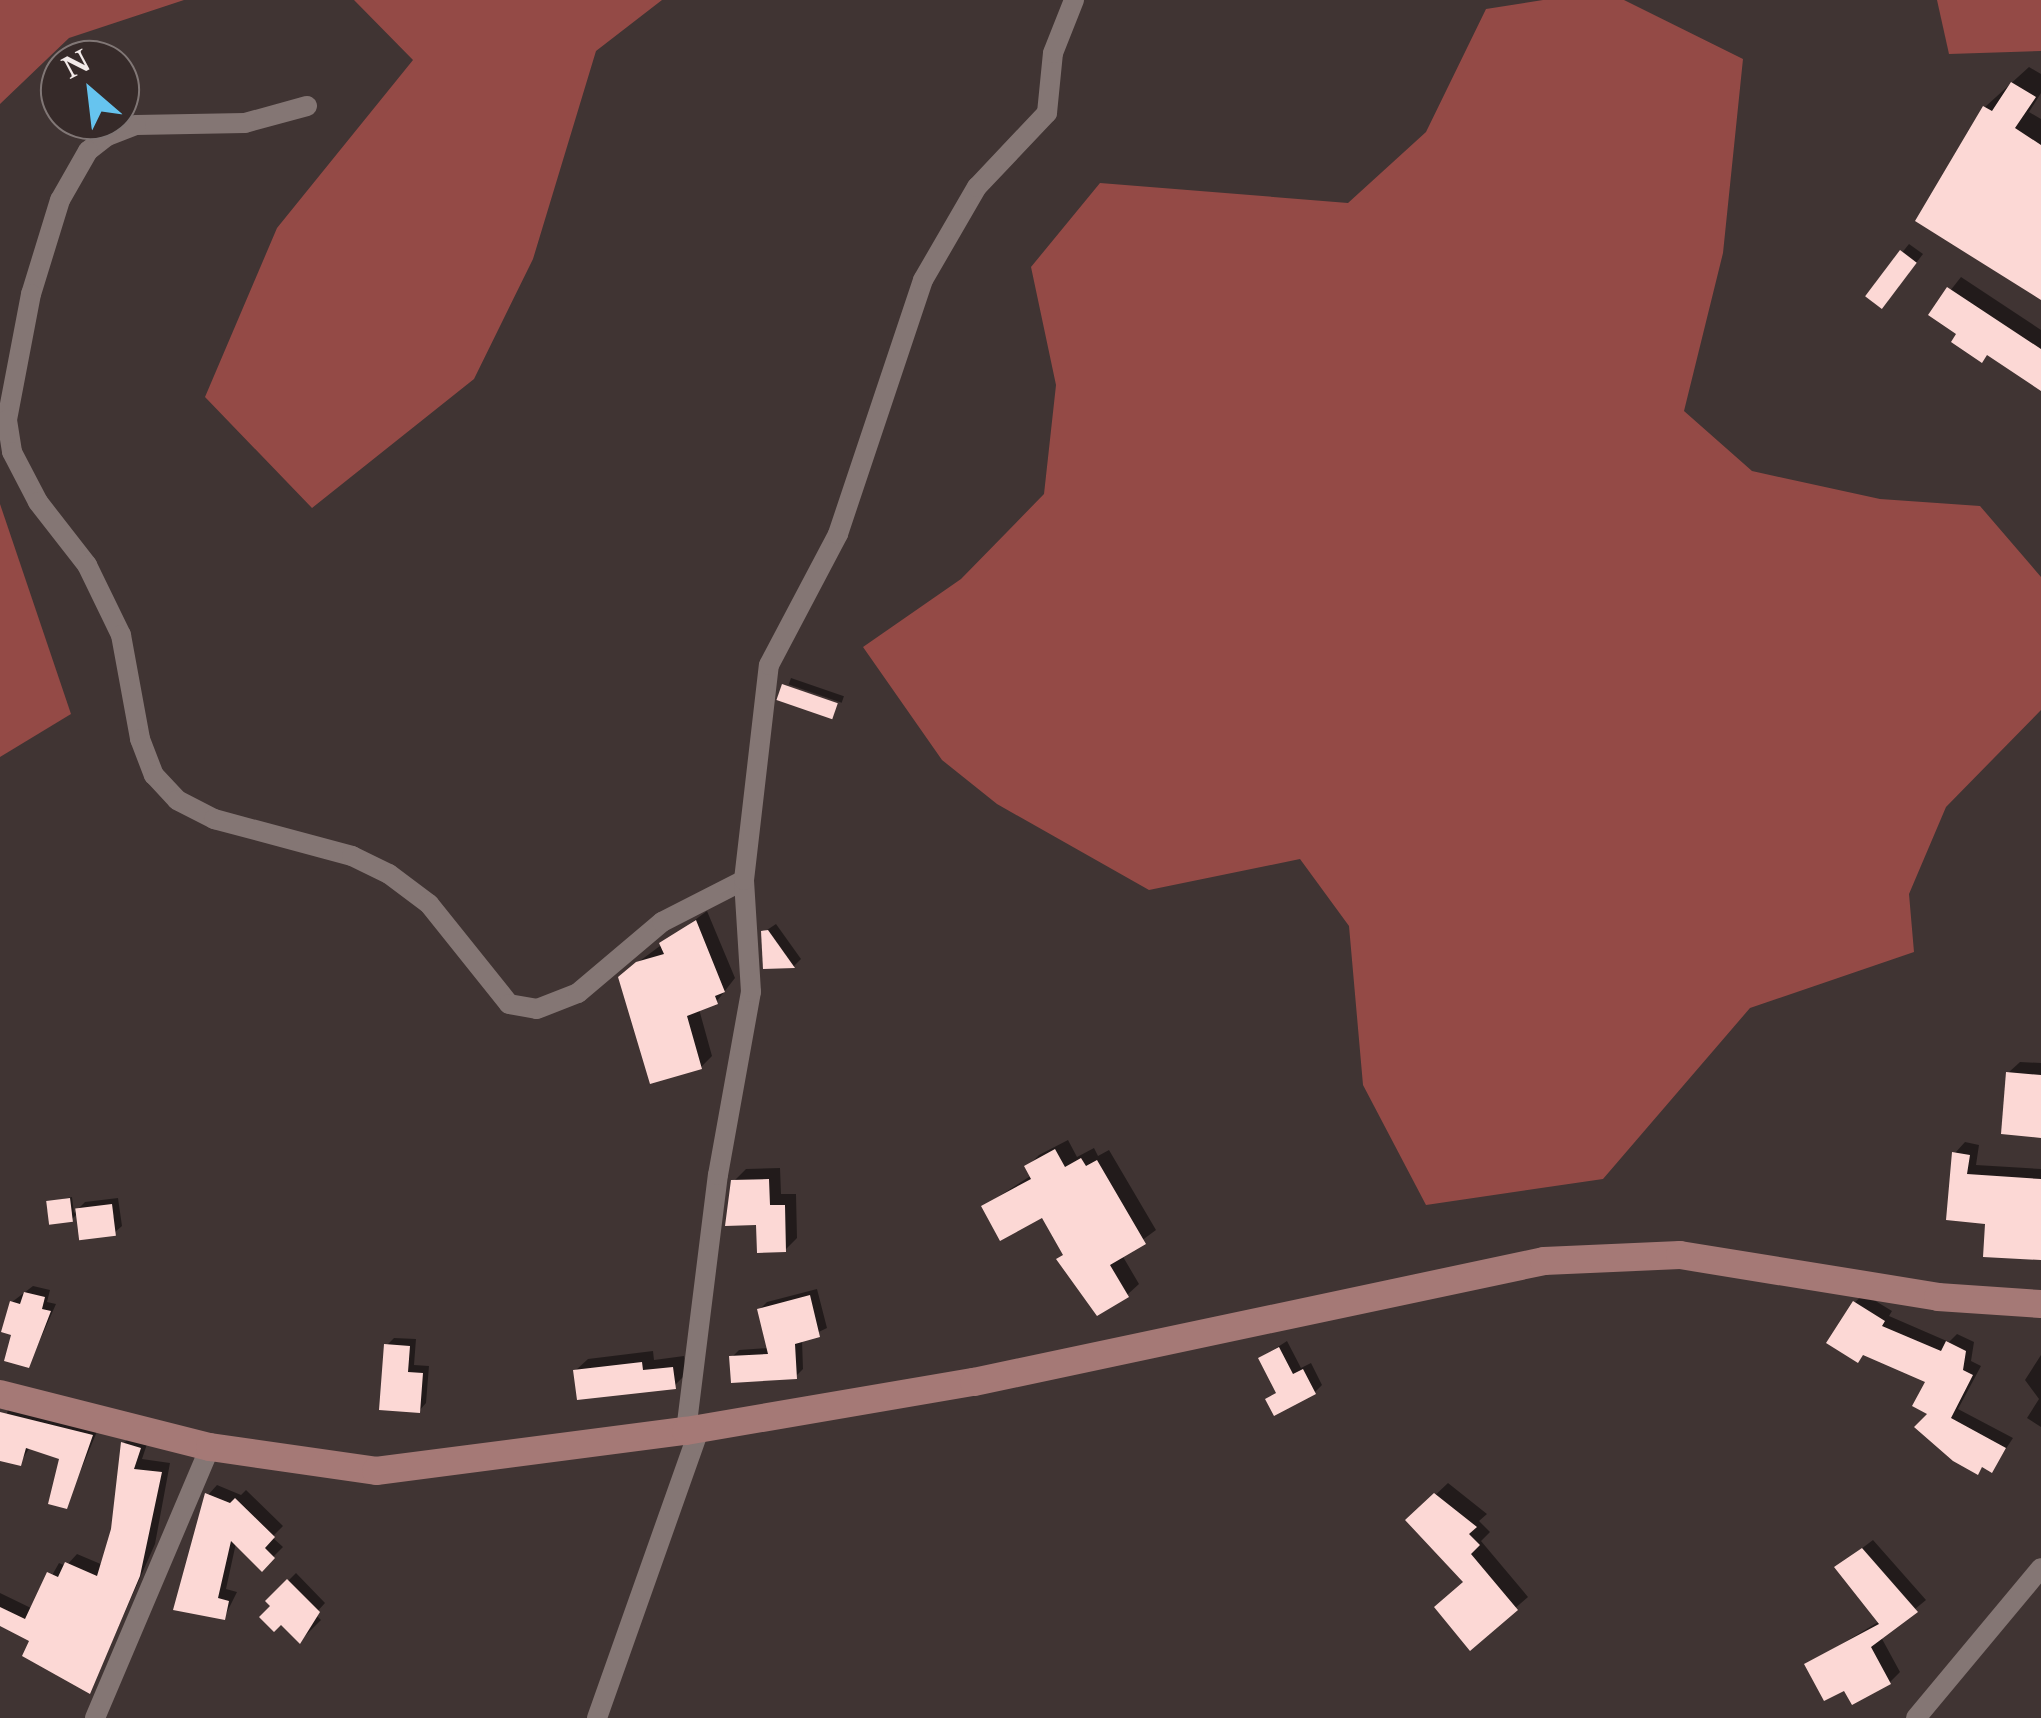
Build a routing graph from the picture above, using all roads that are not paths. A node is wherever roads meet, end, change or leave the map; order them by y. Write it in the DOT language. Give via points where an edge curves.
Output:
graph roads {
  1 [pos="1074,0"];
  2 [pos="307,106"];
  3 [pos="744,880"];
  4 [pos="2041,1304"];
  5 [pos="0,1394"];
  6 [pos="694,1429"];
  7 [pos="210,1447"];
  8 [pos="2041,1568"];
  9 [pos="95,1718"];
  10 [pos="598,1718"];
  11 [pos="1916,1718"];
  1 -- 3 [label="street" via="1053,53 1046,114 977,187 930,266 838,534 769,665"];
  2 -- 3 [label="street" via="245,124 136,126 107,136 88,151 60,200 31,294 7,420 12,452 38,502 86,565 121,635 140,738 154,775 177,800 214,819 352,856 389,874 429,904 510,1004 537,1009 578,993 662,922"];
  3 -- 6 [label="street" via="752,992 718,1176"];
  4 -- 6 [label="street" via="1938,1297 1680,1255 1544,1262 974,1382"];
  5 -- 7 [label="street"];
  6 -- 7 [label="street" via="376,1471"];
  6 -- 10 [label="street"];
  7 -- 9 [label="street"];
  8 -- 11 [label="street"];
}
